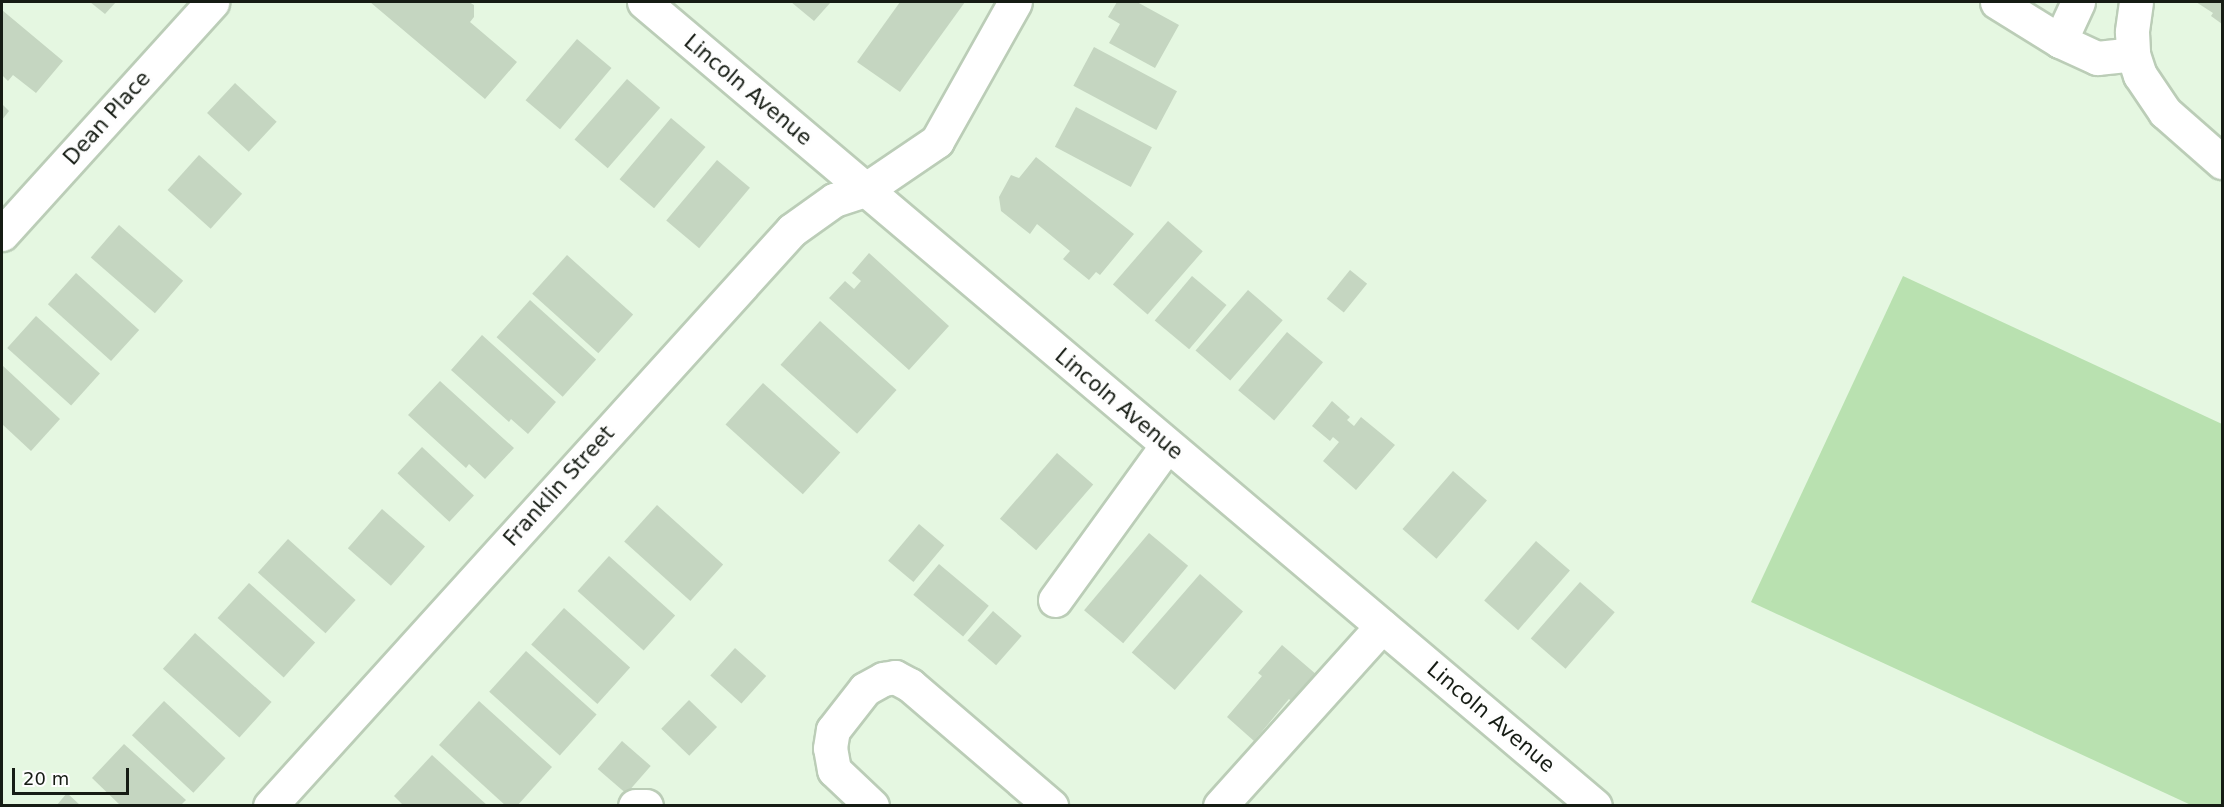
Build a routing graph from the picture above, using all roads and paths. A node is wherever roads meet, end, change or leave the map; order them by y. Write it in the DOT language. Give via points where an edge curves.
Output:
graph roads {
  1 [pos="212,2"];
  2 [pos="644,2"];
  3 [pos="1015,2"];
  4 [pos="1997,2"];
  5 [pos="2078,2"];
  6 [pos="2136,2"];
  7 [pos="2060,41"];
  8 [pos="2133,54"];
  9 [pos="2223,162"];
  10 [pos="865,190"];
  11 [pos="2,234"];
  12 [pos="1167,445"];
  13 [pos="1055,600"];
  14 [pos="1382,626"];
  15 [pos="270,806"];
  16 [pos="635,806"];
  17 [pos="646,806"];
  18 [pos="872,806"];
  19 [pos="1051,806"];
  20 [pos="1220,806"];
  21 [pos="1595,806"];
  1 -- 11 [label="street, Dean Place"];
  2 -- 10 [label="street, Lincoln Avenue"];
  3 -- 10 [label="street, Franklin Street" via="937,141"];
  4 -- 7 [label="street"];
  5 -- 7 [label="street"];
  6 -- 8 [label="street"];
  7 -- 8 [label="street" via="2097,57"];
  8 -- 9 [label="street" via="2140,75 2165,112"];
  10 -- 12 [label="street, Lincoln Avenue"];
  10 -- 15 [label="street, Franklin Street" via="834,200 792,230"];
  12 -- 13 [label="street"];
  12 -- 14 [label="street, Lincoln Avenue"];
  14 -- 20 [label="street"];
  14 -- 21 [label="street, Lincoln Avenue"];
  16 -- 17 [label="street"];
  18 -- 19 [label="street" via="834,770 832,730 865,689 896,677"];
}
